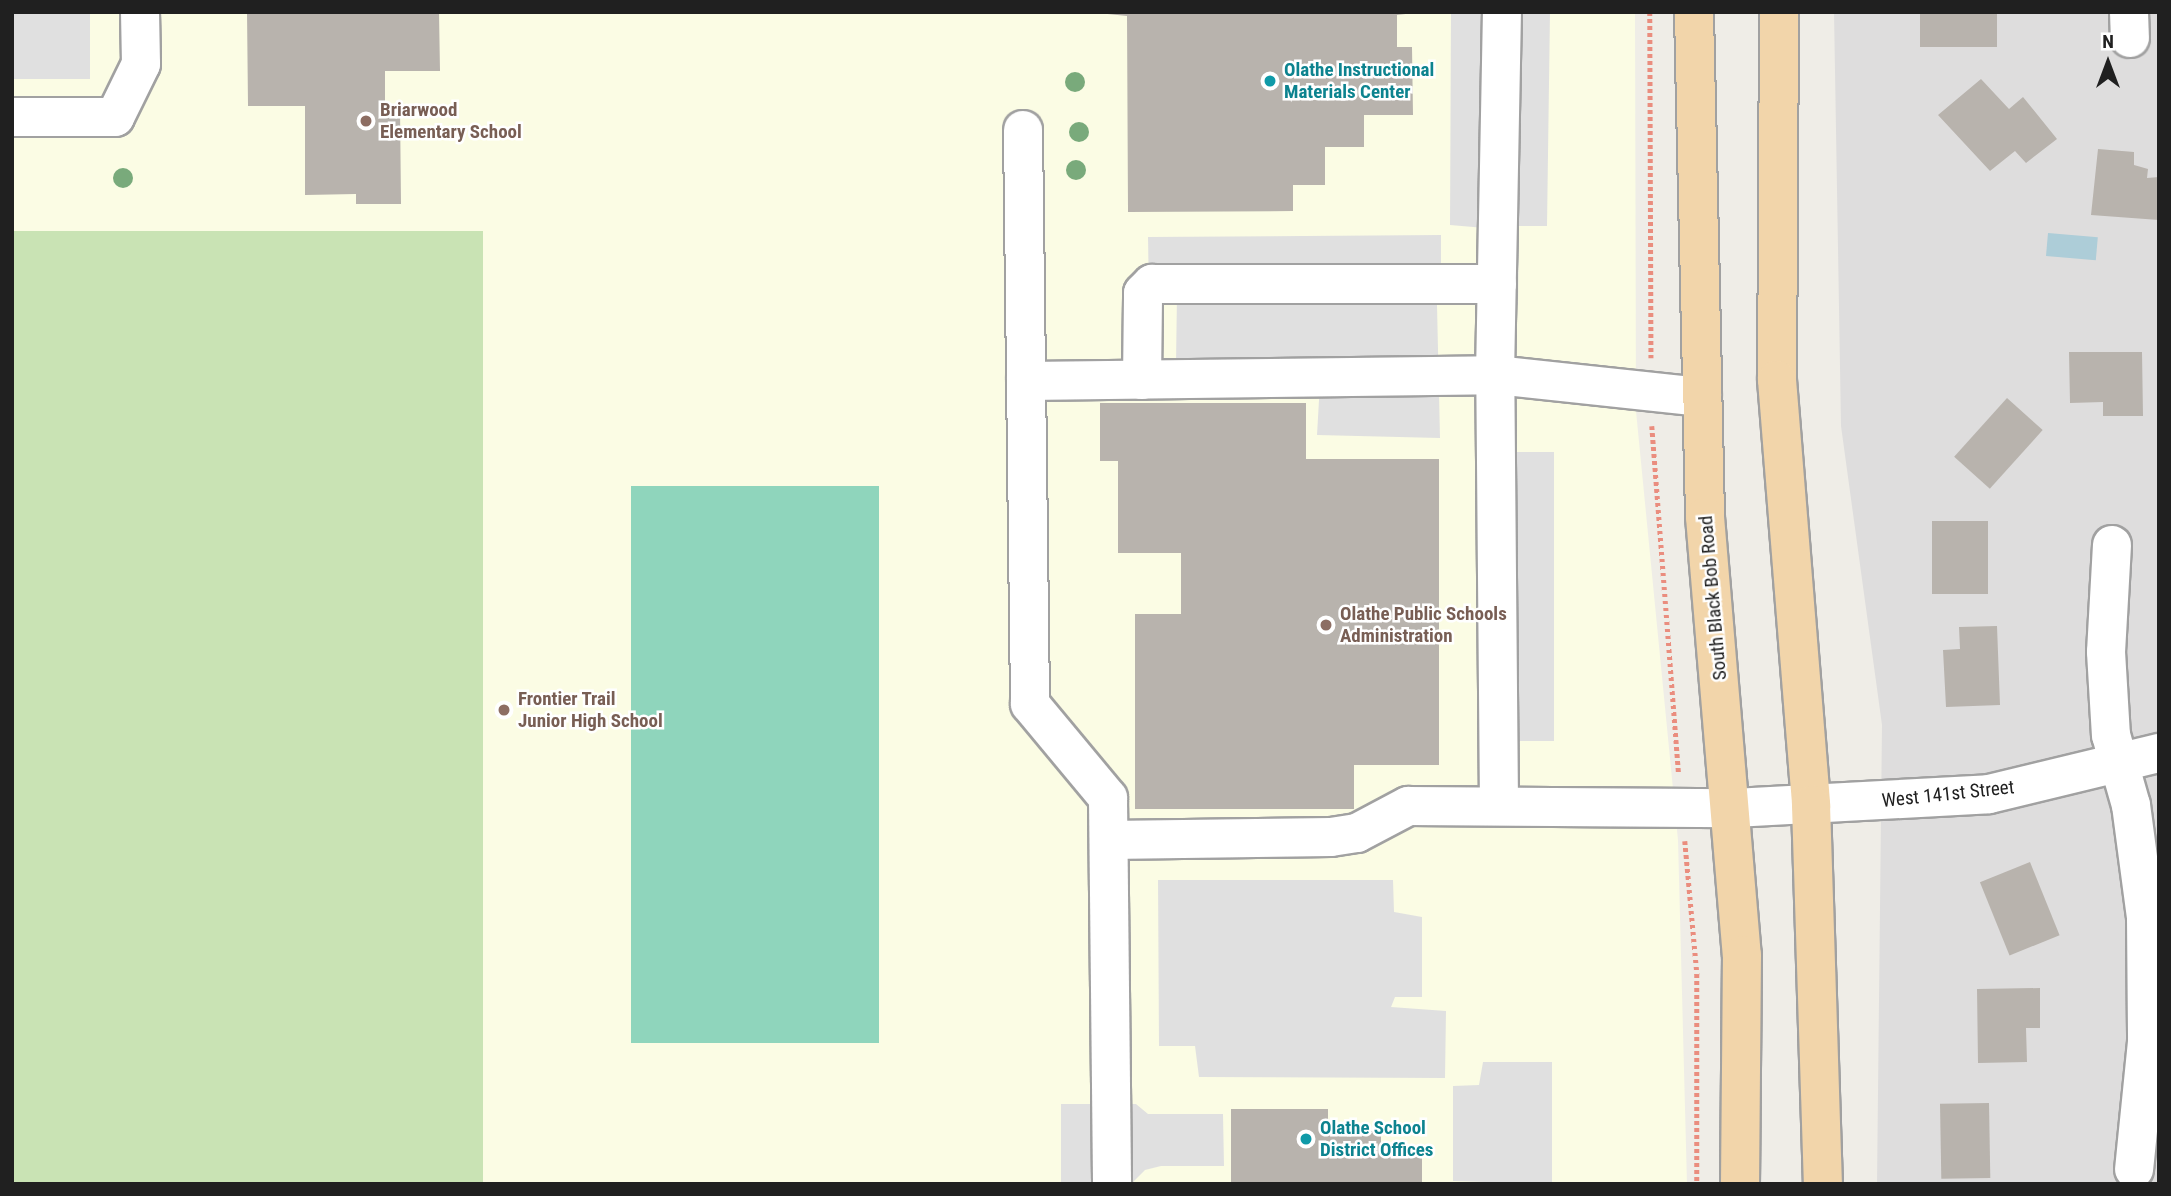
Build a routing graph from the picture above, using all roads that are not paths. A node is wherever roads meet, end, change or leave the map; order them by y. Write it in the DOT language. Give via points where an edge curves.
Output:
graph roads {
  1 [pos="140,12"];
  2 [pos="1502,12"];
  3 [pos="1693,12"];
  4 [pos="1779,12"];
  5 [pos="27,117"];
  6 [pos="1023,130"];
  7 [pos="1497,284"];
  8 [pos="1495,375"];
  9 [pos="1142,380"];
  10 [pos="1026,382"];
  11 [pos="1702,397"];
  12 [pos="2112,545"];
  13 [pos="2159,753"];
  14 [pos="2119,764"];
  15 [pos="1499,805"];
  16 [pos="1811,805"];
  17 [pos="1734,808"];
  18 [pos="1108,840"];
  19 [pos="2134,1169"];
  20 [pos="1112,1184"];
  21 [pos="1740,1184"];
  22 [pos="1823,1184"];
  1 -- 5 [label="street" via="141,64 115,117"];
  2 -- 7 [label="street"];
  3 -- 11 [label="main road, South Black Bob Road"];
  4 -- 16 [label="main road" via="1777,380"];
  6 -- 10 [label="street"];
  7 -- 8 [label="street"];
  7 -- 9 [label="street" via="1152,284 1143,293"];
  8 -- 9 [label="street"];
  8 -- 11 [label="street"];
  8 -- 15 [label="street"];
  9 -- 10 [label="street"];
  10 -- 18 [label="street" via="1030,704 1108,798"];
  11 -- 17 [label="main road, South Black Bob Road" via="1705,517"];
  12 -- 14 [label="street" via="2106,652"];
  13 -- 14 [label="street, West 141st Street"];
  14 -- 16 [label="street, West 141st Street" via="1989,794"];
  14 -- 19 [label="street" via="2146,918 2147,1042"];
  15 -- 17 [label="street, West 141st Street"];
  15 -- 18 [label="street, West 141st Street" via="1408,806 1357,833 1331,837"];
  16 -- 17 [label="street, West 141st Street"];
  16 -- 22 [label="main road"];
  17 -- 21 [label="main road, South Black Bob Road" via="1742,955"];
  18 -- 20 [label="street"];
}
